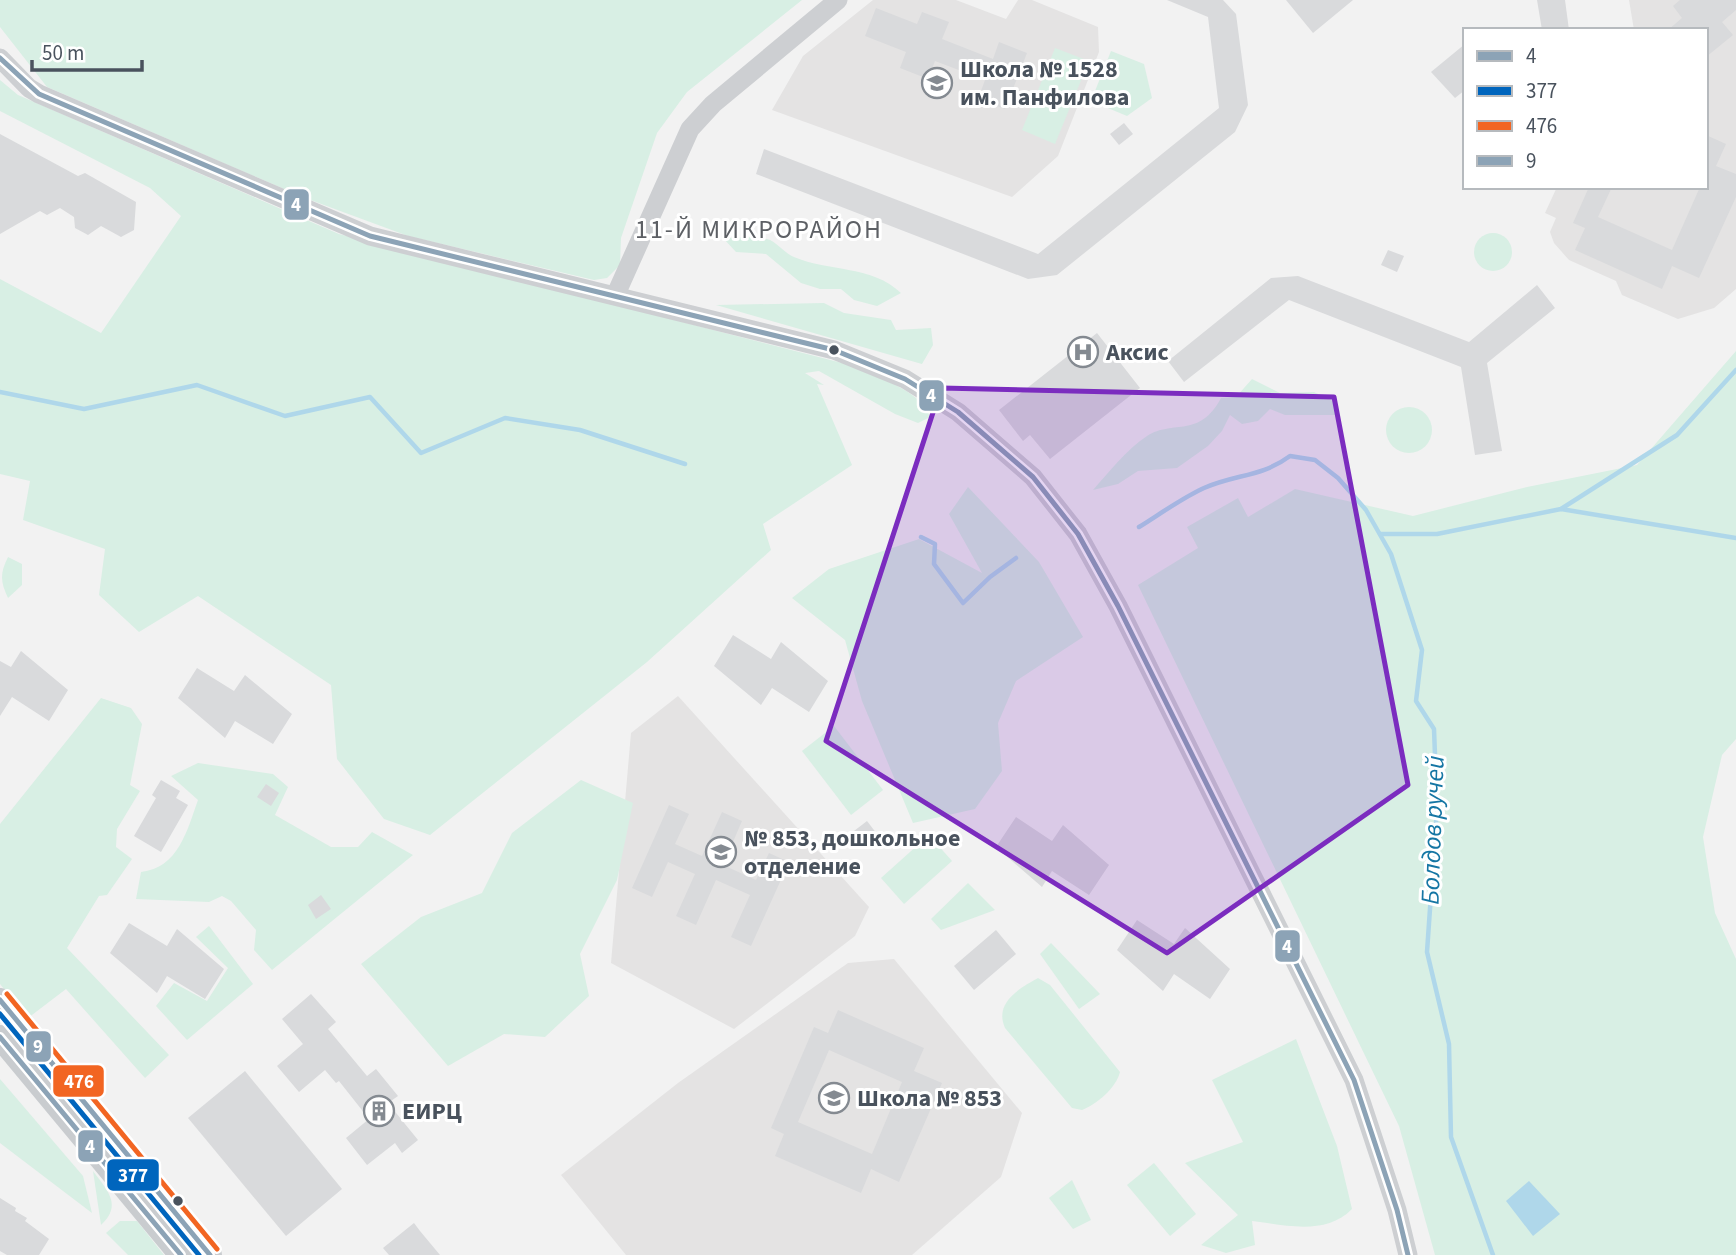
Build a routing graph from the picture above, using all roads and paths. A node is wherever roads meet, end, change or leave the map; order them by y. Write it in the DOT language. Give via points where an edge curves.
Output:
graph roads {
  1 [pos="838,0"];
  2 [pos="0,58"];
  3 [pos="616,294"];
  4 [pos="0,1000"];
  5 [pos="0,1037"];
  6 [pos="181,1255"];
  7 [pos="210,1255"];
  8 [pos="1408,1255"];
  1 -- 3 [label="street" via="713,104 690,130"];
  2 -- 3 [label="street" via="39,94 370,236"];
  3 -- 8 [label="street" via="784,335 880,367 958,412 1051,497 1113,595 1354,1080"];
  4 -- 7 [label="main road"];
  5 -- 6 [label="main road"];
}
